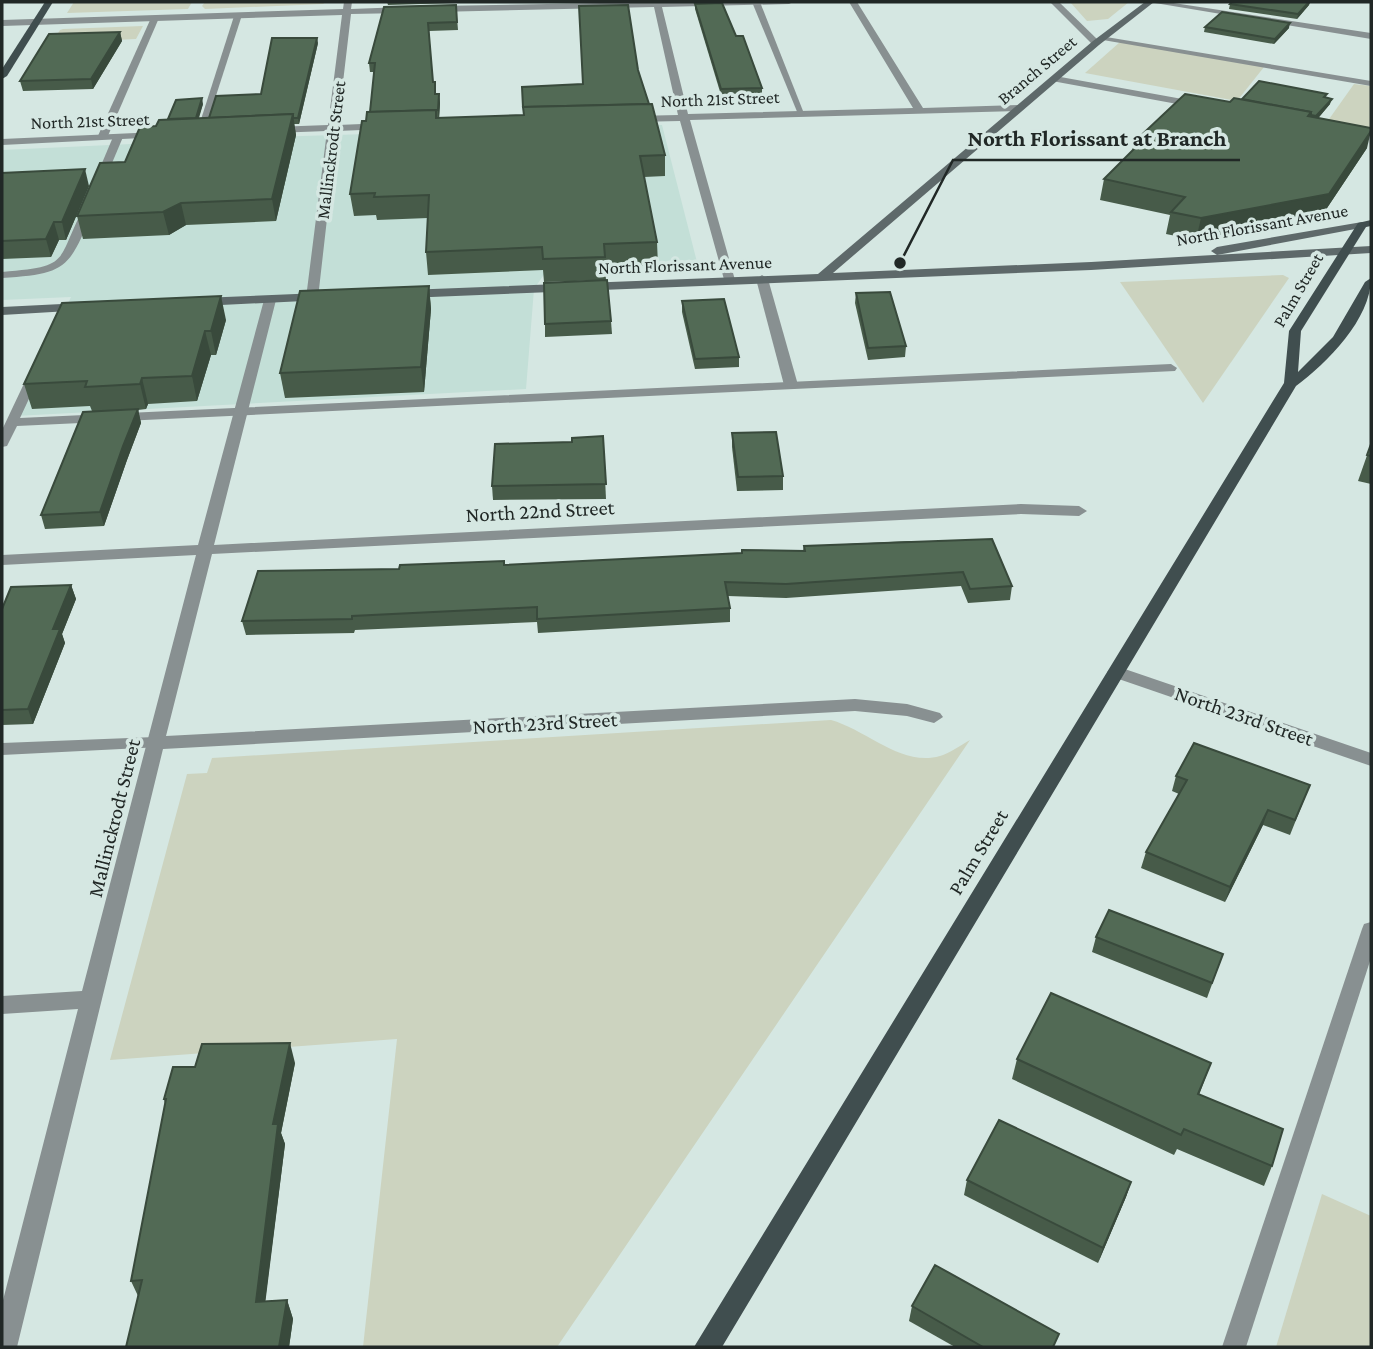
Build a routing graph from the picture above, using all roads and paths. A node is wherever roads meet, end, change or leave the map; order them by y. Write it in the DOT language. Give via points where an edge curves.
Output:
graph roads {
  1 [pos="49,2"];
  2 [pos="757,2"];
  3 [pos="789,2"];
  4 [pos="853,2"];
  5 [pos="1054,2"];
  6 [pos="1151,2"];
  7 [pos="657,3"];
  8 [pos="468,5"];
  9 [pos="348,6"];
  10 [pos="428,9"];
  11 [pos="414,10"];
  12 [pos="237,15"];
  13 [pos="155,18"];
  14 [pos="37,22"];
  15 [pos="2,23"];
  16 [pos="1371,36"];
  17 [pos="1100,40"];
  18 [pos="2,76"];
  19 [pos="1055,79"];
  20 [pos="1371,84"];
  21 [pos="1210,107"];
  22 [pos="1019,108"];
  23 [pos="919,110"];
  24 [pos="802,114"];
  25 [pos="684,118"];
  26 [pos="628,120"];
  27 [pos="404,126"];
  28 [pos="334,128"];
  29 [pos="266,131"];
  30 [pos="212,133"];
  31 [pos="185,134"];
  32 [pos="199,134"];
  33 [pos="172,135"];
  34 [pos="118,137"];
  35 [pos="102,138"];
  36 [pos="2,142"];
  37 [pos="1371,210"];
  38 [pos="1368,226"];
  39 [pos="1371,250"];
  40 [pos="1345,252"];
  41 [pos="1160,262"];
  42 [pos="2,275"];
  43 [pos="822,276"];
  44 [pos="762,279"];
  45 [pos="729,280"];
  46 [pos="1371,282"];
  47 [pos="396,294"];
  48 [pos="340,297"];
  49 [pos="312,298"];
  50 [pos="270,300"];
  51 [pos="188,303"];
  52 [pos="93,307"];
  53 [pos="2,311"];
  54 [pos="43,356"];
  55 [pos="1171,368"];
  56 [pos="1291,383"];
  57 [pos="791,386"];
  58 [pos="241,411"];
  59 [pos="12,422"];
  60 [pos="2,443"];
  61 [pos="1079,511"];
  62 [pos="205,548"];
  63 [pos="2,560"];
  64 [pos="1116,672"];
  65 [pos="934,717"];
  66 [pos="155,743"];
  67 [pos="2,749"];
  68 [pos="1371,760"];
  69 [pos="1371,929"];
  70 [pos="93,999"];
  71 [pos="2,1005"];
  72 [pos="4,1347"];
  73 [pos="707,1347"];
  74 [pos="1234,1347"];
  1 -- 14 [label="main road"];
  2 -- 3 [label="street"];
  2 -- 7 [label="street"];
  2 -- 24 [label="lane"];
  4 -- 23 [label="street"];
  5 -- 17 [label="street"];
  6 -- 16 [label="street"];
  6 -- 17 [label="main road, Branch Street"];
  7 -- 8 [label="street"];
  7 -- 25 [label="street"];
  8 -- 10 [label="street"];
  9 -- 11 [label="street"];
  9 -- 12 [label="street"];
  9 -- 28 [label="street, Mallinckrodt Street"];
  12 -- 13 [label="street"];
  12 -- 32 [label="lane"];
  13 -- 14 [label="street"];
  13 -- 35 [label="lane"];
  14 -- 15 [label="street"];
  14 -- 18 [label="main road"];
  17 -- 19 [label="main road, Branch Street"];
  17 -- 20 [label="lane"];
  19 -- 21 [label="street"];
  19 -- 22 [label="main road, Branch Street"];
  22 -- 23 [label="street, North 21st Street"];
  22 -- 43 [label="main road, Branch Street"];
  23 -- 24 [label="street, North 21st Street"];
  24 -- 25 [label="street, North 21st Street"];
  25 -- 26 [label="street, North 21st Street"];
  25 -- 45 [label="street"];
  27 -- 28 [label="street"];
  28 -- 29 [label="street"];
  28 -- 49 [label="street, Mallinckrodt Street"];
  30 -- 32 [label="street"];
  31 -- 32 [label="street"];
  33 -- 34 [label="street, North 21st Street"];
  34 -- 35 [label="street, North 21st Street"];
  34 -- 42 [label="lane" via="67,259 42,272"];
  35 -- 36 [label="street, North 21st Street"];
  37 -- 38 [label="main road, Palm Street"];
  38 -- 40 [label="main road, Palm Street"];
  38 -- 41 [label="main road, North Florissant Avenue"];
  39 -- 40 [label="main road, North Florissant Avenue"];
  40 -- 41 [label="main road, North Florissant Avenue"];
  40 -- 56 [label="main road, Palm Street" via="1295,331"];
  41 -- 43 [label="main road, North Florissant Avenue"];
  43 -- 44 [label="main road, North Florissant Avenue"];
  44 -- 45 [label="main road, North Florissant Avenue"];
  44 -- 57 [label="street"];
  45 -- 47 [label="main road, North Florissant Avenue"];
  46 -- 56 [label="main road, Palm Street" via="1329,353"];
  48 -- 49 [label="main road"];
  49 -- 50 [label="main road"];
  50 -- 51 [label="main road"];
  50 -- 58 [label="street, Mallinckrodt Street"];
  52 -- 53 [label="main road" via="64,314"];
  54 -- 59 [label="lane"];
  55 -- 57 [label="lane"];
  56 -- 64 [label="main road, Palm Street"];
  57 -- 58 [label="lane"];
  58 -- 59 [label="lane"];
  58 -- 62 [label="street, Mallinckrodt Street"];
  59 -- 60 [label="lane"];
  61 -- 62 [label="street, North 22nd Street" via="1020,509"];
  62 -- 63 [label="street, North 22nd Street"];
  62 -- 66 [label="street, Mallinckrodt Street"];
  64 -- 68 [label="street, North 23rd Street"];
  64 -- 73 [label="main road, Palm Street"];
  65 -- 66 [label="street, North 23rd Street" via="855,705"];
  66 -- 67 [label="lane"];
  66 -- 70 [label="street, Mallinckrodt Street"];
  69 -- 74 [label="lane"];
  70 -- 71 [label="street"];
  70 -- 72 [label="street, Mallinckrodt Street"];
}
